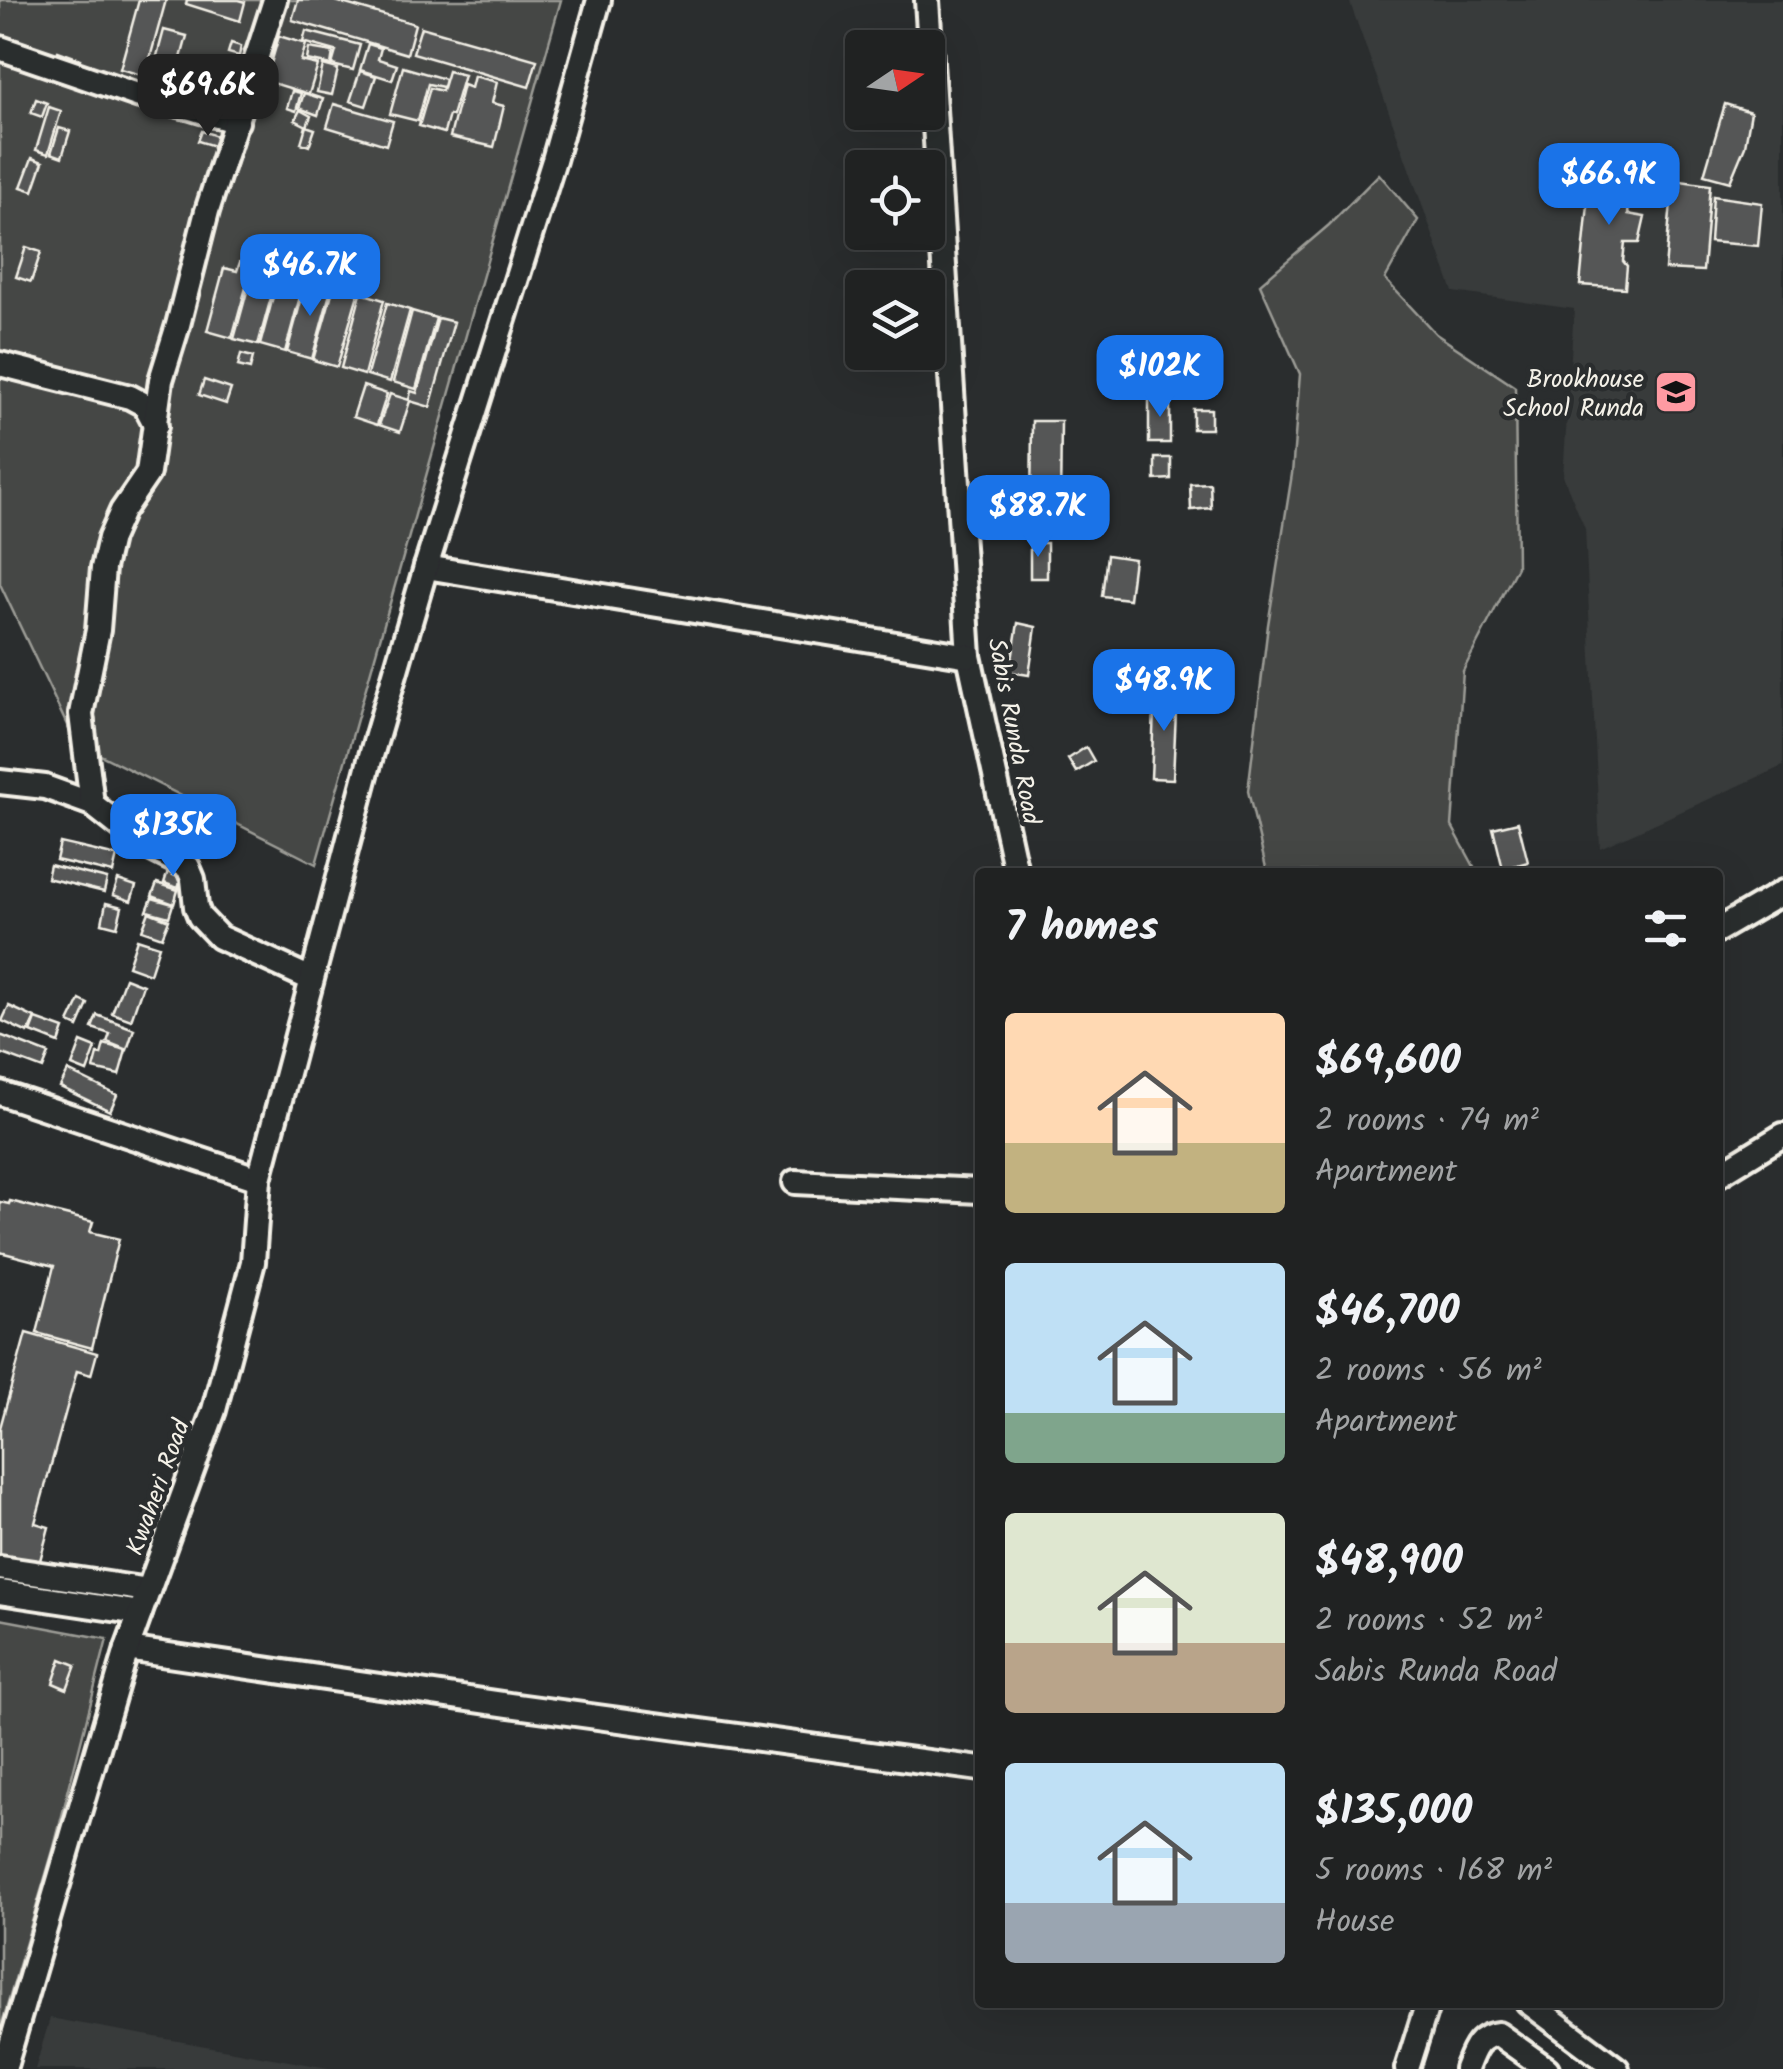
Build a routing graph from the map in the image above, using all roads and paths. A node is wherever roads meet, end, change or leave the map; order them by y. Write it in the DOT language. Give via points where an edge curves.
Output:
graph roads {
  1 [pos="275,0"];
  2 [pos="599,0"];
  3 [pos="926,0"];
  4 [pos="0,48"];
  5 [pos="238,122"];
  6 [pos="0,364"];
  7 [pos="161,380"];
  8 [pos="116,392"];
  9 [pos="156,426"];
  10 [pos="426,567"];
  11 [pos="969,656"];
  12 [pos="0,782"];
  13 [pos="92,804"];
  14 [pos="1015,868"];
  15 [pos="1783,892"];
  16 [pos="1723,927"];
  17 [pos="312,979"];
  18 [pos="0,1094"];
  19 [pos="1783,1135"];
  20 [pos="1723,1172"];
  21 [pos="259,1179"];
  22 [pos="794,1182"];
  23 [pos="975,1190"];
  24 [pos="0,1568"];
  25 [pos="148,1590"];
  26 [pos="0,1592"];
  27 [pos="140,1613"];
  28 [pos="127,1649"];
  29 [pos="975,1768"];
  30 [pos="1426,2008"];
  31 [pos="1536,2008"];
  32 [pos="4,2069"];
  33 [pos="1407,2069"];
  34 [pos="1466,2069"];
  35 [pos="1547,2069"];
  36 [pos="1617,2069"];
  1 -- 5 [label="street"];
  2 -- 10 [label="street, Kwaheri Road"];
  3 -- 11 [label="street, Sabis Runda Road"];
  4 -- 5 [label="street"];
  5 -- 7 [label="street"];
  6 -- 8 [label="street"];
  7 -- 8 [label="street"];
  7 -- 9 [label="street"];
  8 -- 9 [label="street" via="145,406"];
  9 -- 13 [label="street" via="148,472 122,511 102,568 81,714"];
  10 -- 11 [label="street"];
  10 -- 17 [label="street, Kwaheri Road"];
  11 -- 14 [label="street, Sabis Runda Road"];
  12 -- 13 [label="street" via="46,787"];
  13 -- 17 [label="street" via="144,845 188,867 196,907 219,937"];
  15 -- 16 [label="street"];
  17 -- 21 [label="street, Kwaheri Road"];
  18 -- 21 [label="street"];
  19 -- 20 [label="street"];
  21 -- 25 [label="street, Kwaheri Road" via="253,1262 214,1410"];
  22 -- 23 [label="street"];
  24 -- 25 [label="street"];
  25 -- 27 [label="street, Kwaheri Road"];
  26 -- 27 [label="street"];
  27 -- 28 [label="street, Kwaheri Road"];
  28 -- 29 [label="street"];
  28 -- 32 [label="street, Kwaheri Road"];
  30 -- 33 [label="street"];
  31 -- 36 [label="street"];
  34 -- 35 [label="street" via="1480,2040 1498,2034"];
}
